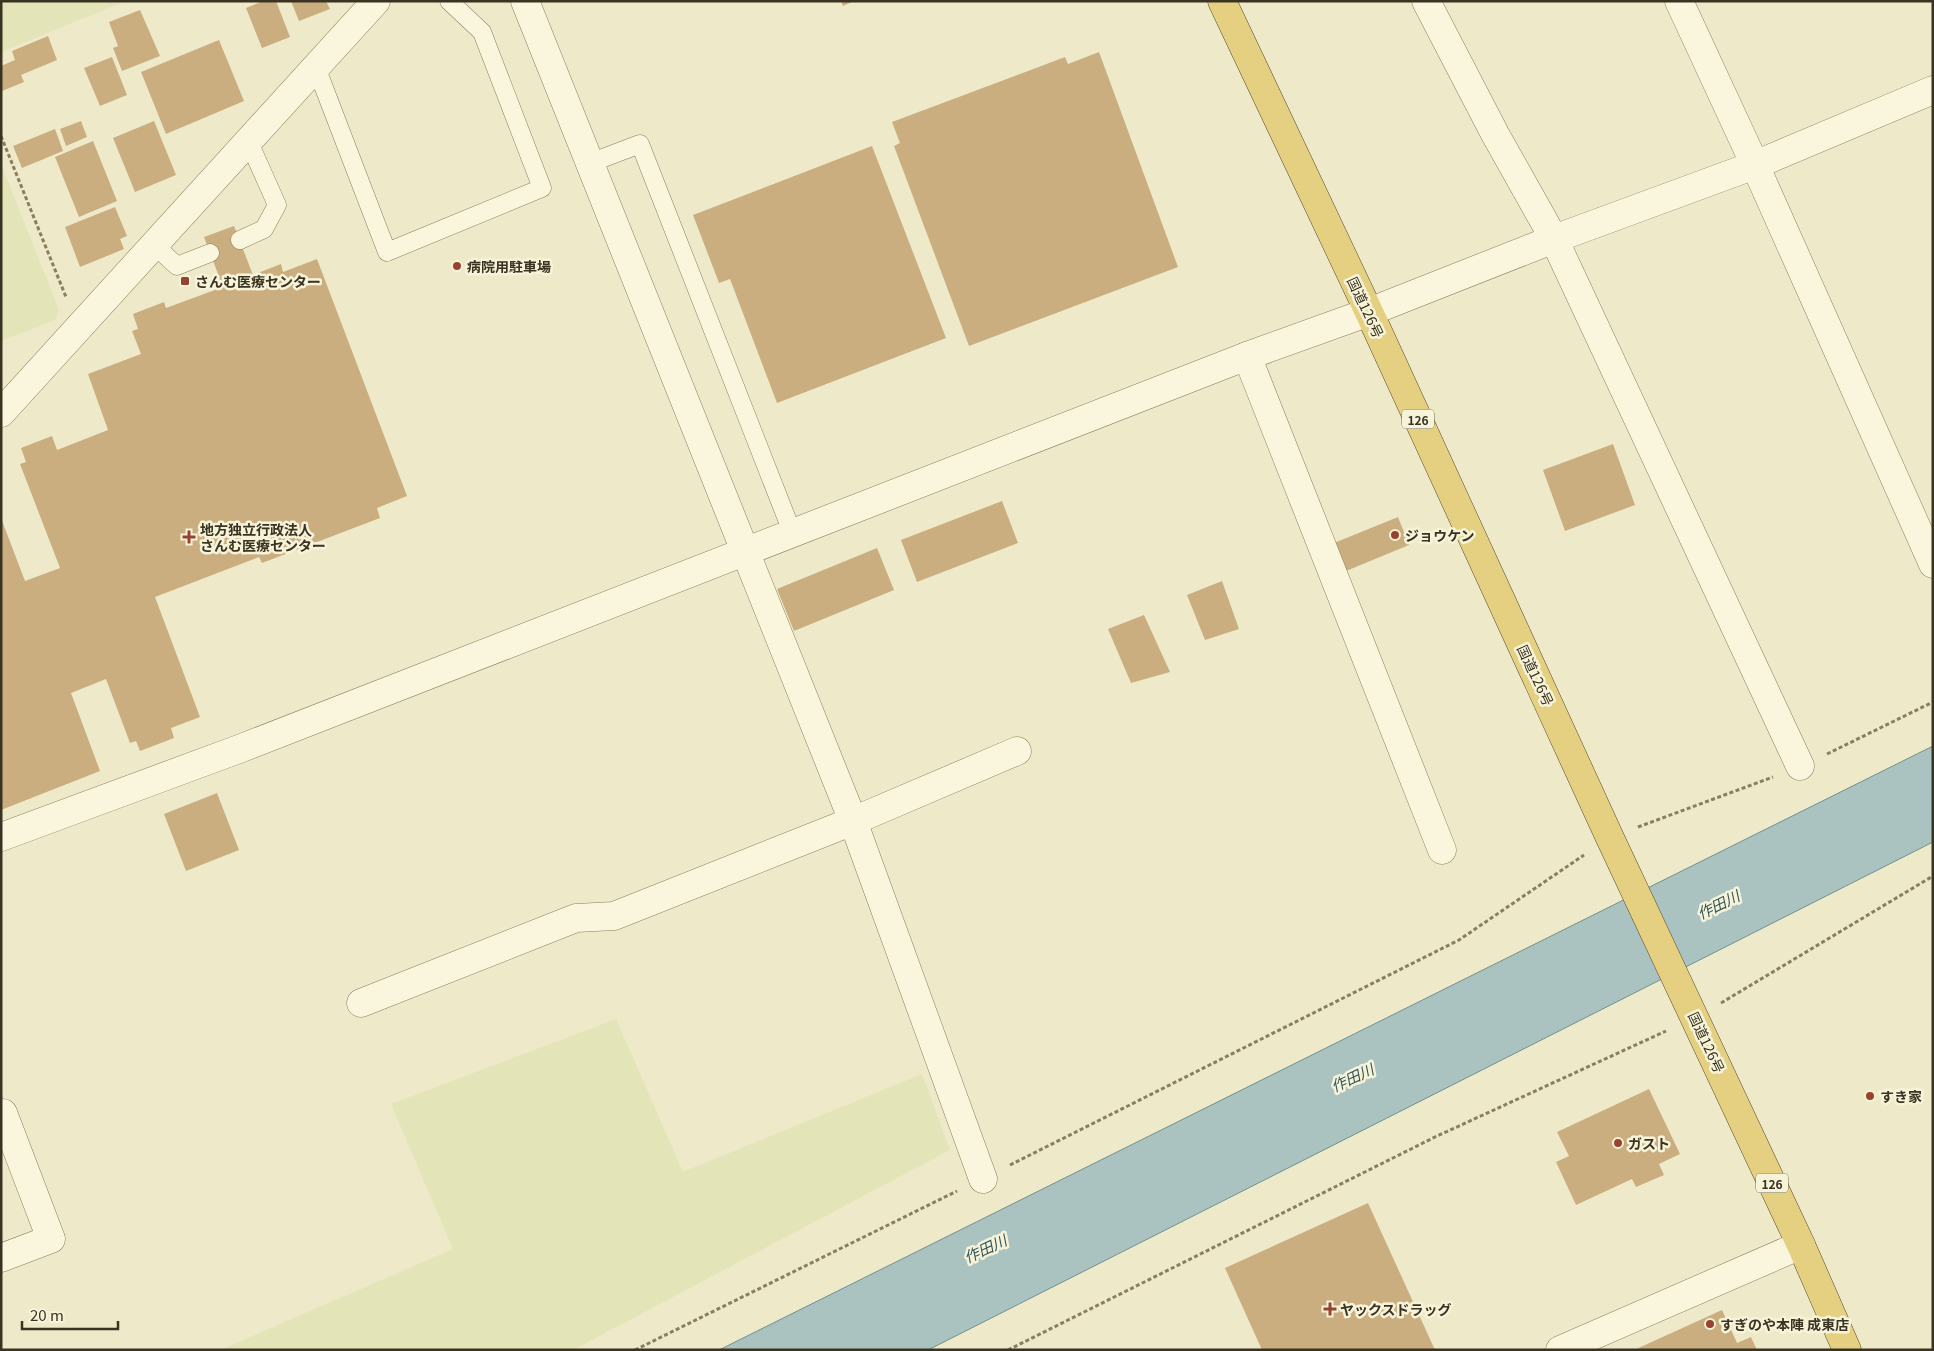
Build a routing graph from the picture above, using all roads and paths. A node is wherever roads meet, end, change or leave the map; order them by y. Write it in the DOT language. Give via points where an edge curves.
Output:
graph roads {
  1 [pos="376,1"];
  2 [pos="449,1"];
  3 [pos="526,1"];
  4 [pos="1222,1"];
  5 [pos="1426,1"];
  6 [pos="1679,1"];
  7 [pos="316,67"];
  8 [pos="1933,90"];
  9 [pos="1,136"];
  10 [pos="248,140"];
  11 [pos="590,163"];
  12 [pos="1755,165"];
  13 [pos="1554,238"];
  14 [pos="240,240"];
  15 [pos="154,245"];
  16 [pos="210,253"];
  17 [pos="1369,312"];
  18 [pos="79,327"];
  19 [pos="1247,356"];
  20 [pos="1,413"];
  21 [pos="792,532"];
  22 [pos="744,551"];
  23 [pos="1933,564"];
  24 [pos="1017,751"];
  25 [pos="1800,766"];
  26 [pos="853,821"];
  27 [pos="1,837"];
  28 [pos="1610,838"];
  29 [pos="1442,850"];
  30 [pos="1933,876"];
  31 [pos="361,1003"];
  32 [pos="1696,1018"];
  33 [pos="1,1114"];
  34 [pos="983,1179"];
  35 [pos="1800,1245"];
  36 [pos="1,1258"];
  37 [pos="635,1350"];
  38 [pos="1008,1350"];
  39 [pos="1560,1350"];
  40 [pos="1847,1350"];
  1 -- 7 [label="street"];
  2 -- 7 [label="lane" via="482,32 542,188 387,252"];
  3 -- 11 [label="street"];
  4 -- 17 [label="highway, 国道126号 / 126"];
  5 -- 13 [label="street"];
  6 -- 12 [label="street"];
  7 -- 10 [label="street"];
  8 -- 12 [label="street"];
  9 -- 18 [label="path"];
  10 -- 14 [label="lane" via="276,205 264,229"];
  10 -- 15 [label="street"];
  11 -- 21 [label="lane" via="640,144"];
  11 -- 22 [label="street"];
  12 -- 13 [label="street"];
  12 -- 23 [label="street"];
  13 -- 17 [label="street"];
  13 -- 25 [label="street"];
  15 -- 16 [label="lane" via="177,266"];
  15 -- 18 [label="street"];
  17 -- 19 [label="street"];
  17 -- 28 [label="highway, 国道126号 / 126"];
  18 -- 20 [label="street"];
  19 -- 21 [label="street"];
  19 -- 29 [label="street"];
  21 -- 22 [label="street"];
  22 -- 26 [label="street"];
  22 -- 27 [label="street" via="239,749"];
  24 -- 26 [label="street"];
  26 -- 31 [label="street" via="614,916 576,918"];
  26 -- 34 [label="street"];
  28 -- 32 [label="highway, 国道126号 / 126"];
  28 -- 34 [label="path" via="1459,940"];
  30 -- 32 [label="path"];
  32 -- 35 [label="highway, 国道126号 / 126"];
  32 -- 38 [label="path" via="1435,1137"];
  33 -- 36 [label="street" via="51,1238"];
  34 -- 37 [label="path"];
  35 -- 39 [label="street"];
  35 -- 40 [label="highway, 国道126号 / 126"];
}
